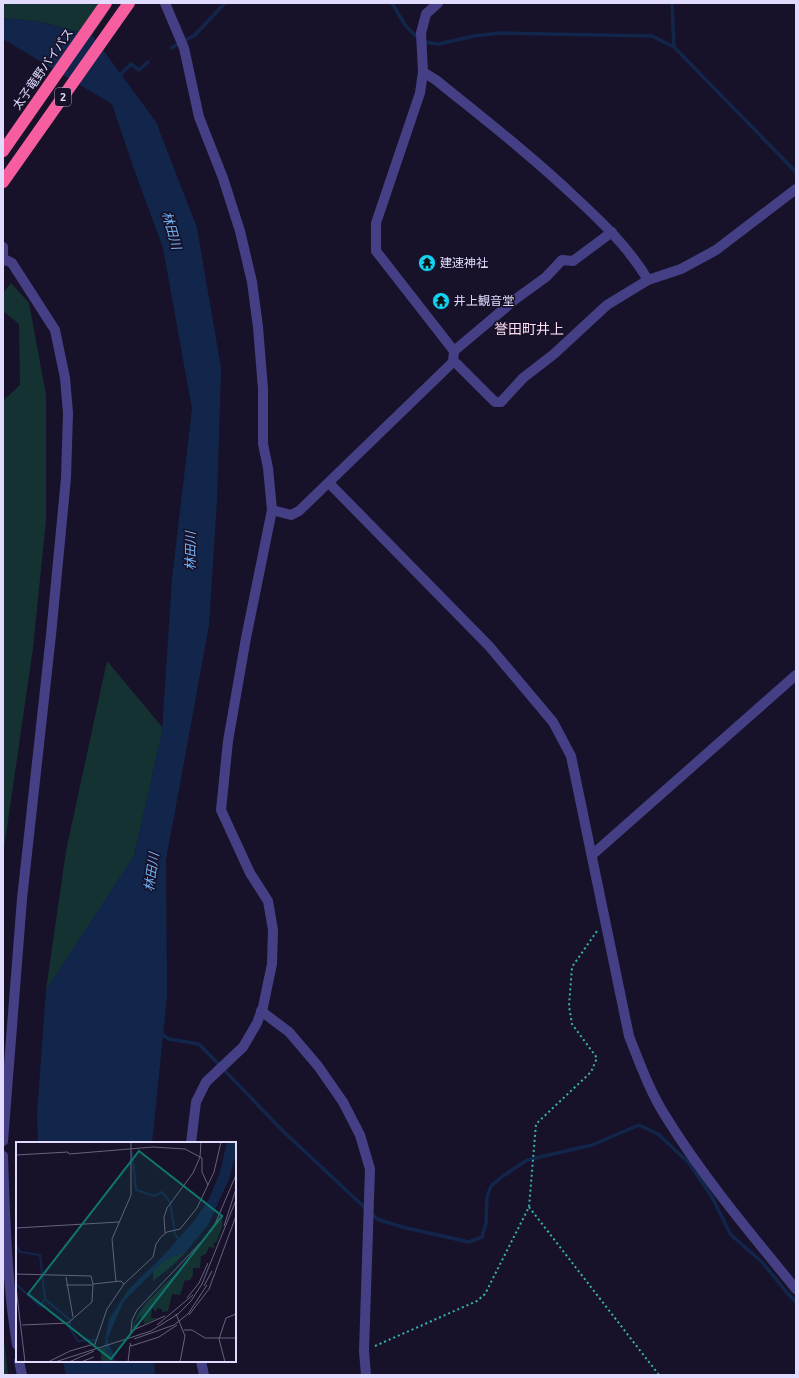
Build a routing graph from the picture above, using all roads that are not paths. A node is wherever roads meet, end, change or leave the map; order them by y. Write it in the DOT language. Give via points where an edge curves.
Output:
graph roads {
  1 [pos="106,3"];
  2 [pos="438,3"];
  3 [pos="168,4"];
  4 [pos="126,8"];
  5 [pos="423,72"];
  6 [pos="3,151"];
  7 [pos="3,182"];
  8 [pos="796,189"];
  9 [pos="612,232"];
  10 [pos="3,247"];
  11 [pos="4,260"];
  12 [pos="648,280"];
  13 [pos="454,351"];
  14 [pos="453,362"];
  15 [pos="329,483"];
  16 [pos="272,510"];
  17 [pos="796,675"];
  18 [pos="592,856"];
  19 [pos="261,1011"];
  20 [pos="3,1141"];
  21 [pos="191,1142"];
  22 [pos="3,1156"];
  23 [pos="796,1289"];
  24 [pos="16,1338"];
  25 [pos="19,1362"];
  26 [pos="201,1362"];
  27 [pos="22,1375"];
  28 [pos="204,1375"];
  29 [pos="366,1375"];
  1 -- 6 [label="highway, 太子竜野バイパス / 2"];
  2 -- 5 [label="street" via="426,14 421,33"];
  3 -- 16 [label="street" via="184,48 199,117 240,231 252,282 258,327 263,444"];
  4 -- 7 [label="highway, 2"];
  5 -- 9 [label="street" via="548,171"];
  5 -- 13 [label="street" via="420,93 376,223 376,251"];
  8 -- 12 [label="street" via="716,250 681,269"];
  9 -- 12 [label="street" via="638,262"];
  9 -- 13 [label="street" via="573,261 562,260 546,277"];
  10 -- 11 [label="street"];
  11 -- 20 [label="street" via="12,263 55,330 65,378 68,413 66,478 22,899"];
  12 -- 14 [label="street" via="607,305 554,354 523,378 501,402 495,402"];
  13 -- 14 [label="street"];
  14 -- 15 [label="street"];
  15 -- 16 [label="street" via="299,511 291,515"];
  15 -- 18 [label="street" via="488,646 553,722 571,756"];
  16 -- 19 [label="street" via="228,741 221,810 250,873 268,901 273,930 272,964"];
  17 -- 18 [label="street"];
  18 -- 23 [label="street" via="629,1036 644,1075 665,1116 711,1181"];
  19 -- 21 [label="street" via="257,1024 243,1047 206,1082 196,1102"];
  19 -- 29 [label="street" via="289,1032 318,1066 343,1102 362,1142 370,1169 364,1351"];
  22 -- 24 [label="street" via="5,1231"];
  25 -- 27 [label="street"];
  26 -- 28 [label="street"];
}
